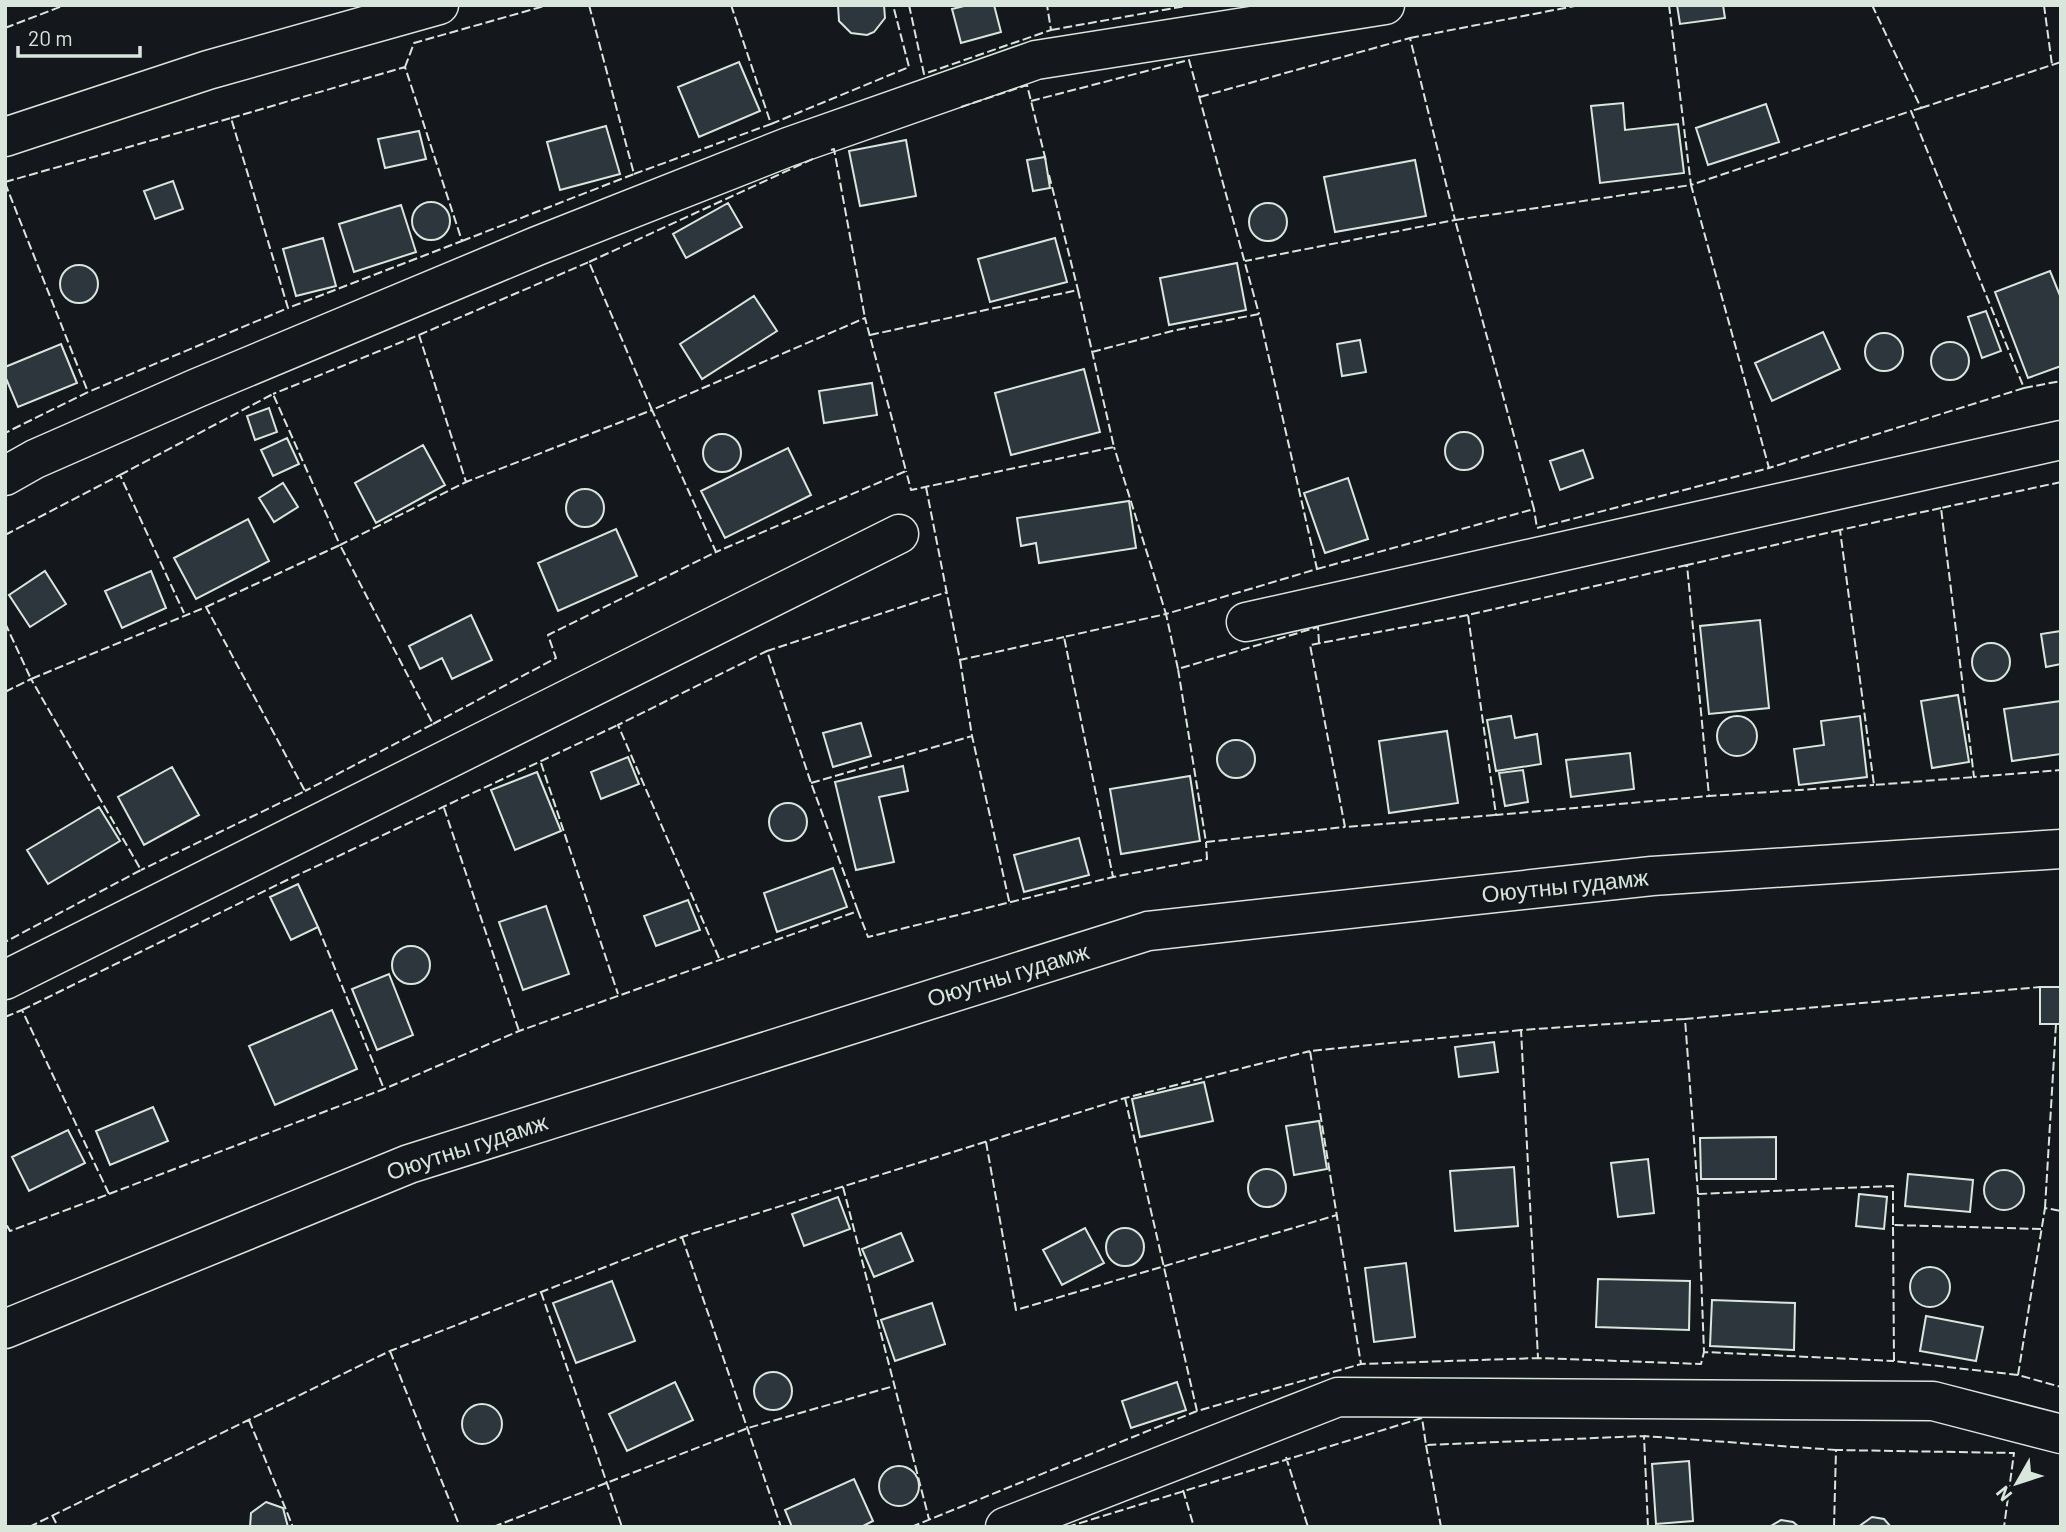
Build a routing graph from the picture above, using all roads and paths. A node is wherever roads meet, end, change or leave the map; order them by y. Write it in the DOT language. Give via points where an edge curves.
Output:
graph roads {
  1 [pos="439,5"];
  2 [pos="1385,5"];
  3 [pos="5,137"];
  4 [pos="2061,440"];
  5 [pos="5,476"];
  6 [pos="899,534"];
  7 [pos="1246,622"];
  8 [pos="2061,849"];
  9 [pos="5,980"];
  10 [pos="5,1329"];
  11 [pos="2061,1434"];
  12 [pos="1005,1527"];
  1 -- 3 [label="street" via="208,70"];
  2 -- 5 [label="street" via="1036,61 788,147 537,246 187,393"];
  4 -- 7 [label="street"];
  6 -- 9 [label="street"];
  8 -- 10 [label="street, Оюутны гудамж" via="1652,876 1148,931 410,1164"];
  11 -- 12 [label="street" via="1933,1401 1338,1397"];
}
